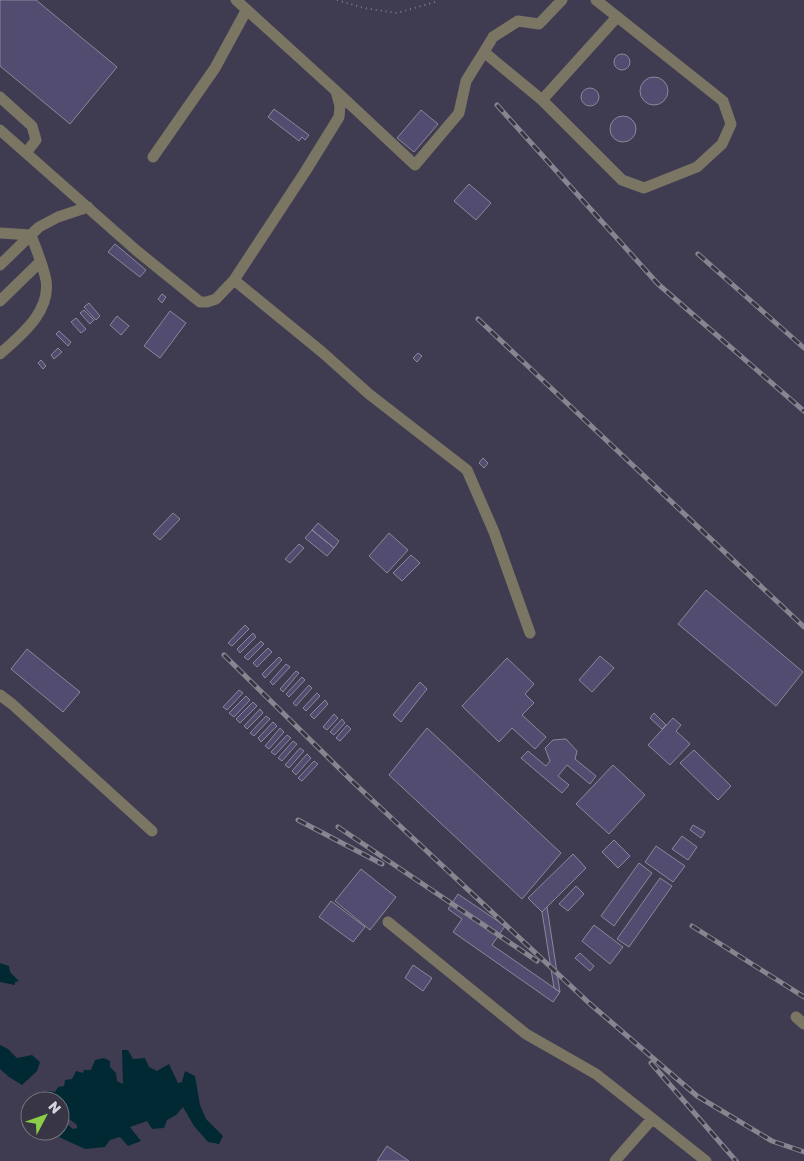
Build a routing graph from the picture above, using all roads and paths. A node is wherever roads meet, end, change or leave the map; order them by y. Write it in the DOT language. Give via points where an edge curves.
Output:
graph roads {
  1 [pos="236,0"];
  2 [pos="337,0"];
  3 [pos="436,0"];
  4 [pos="562,0"];
  5 [pos="596,0"];
  6 [pos="246,11"];
  7 [pos="617,17"];
  8 [pos="484,52"];
  9 [pos="336,91"];
  10 [pos="0,97"];
  11 [pos="542,100"];
  12 [pos="0,130"];
  13 [pos="26,154"];
  14 [pos="153,157"];
  15 [pos="88,207"];
  16 [pos="0,233"];
  17 [pos="31,235"];
  18 [pos="40,262"];
  19 [pos="0,265"];
  20 [pos="234,280"];
  21 [pos="0,301"];
  22 [pos="0,354"];
  23 [pos="530,633"];
  24 [pos="0,695"];
  25 [pos="152,830"];
  26 [pos="388,922"];
  27 [pos="652,1120"];
  28 [pos="614,1161"];
  29 [pos="706,1161"];
  1 -- 6 [label="street"];
  2 -- 3 [label="path" via="397,13"];
  4 -- 8 [label="street" via="539,24 518,21 503,30 493,37"];
  5 -- 7 [label="street"];
  6 -- 9 [label="street"];
  6 -- 14 [label="street" via="215,68"];
  7 -- 11 [label="street"];
  7 -- 11 [label="street" via="723,101 732,124 722,144 697,167 644,188 622,180"];
  8 -- 9 [label="street" via="466,81 459,113 415,165"];
  8 -- 11 [label="street"];
  9 -- 20 [label="street" via="339,117"];
  10 -- 13 [label="street" via="32,126 36,140"];
  12 -- 13 [label="street"];
  13 -- 15 [label="street"];
  15 -- 17 [label="street" via="50,220"];
  15 -- 20 [label="street" via="200,302 216,299"];
  16 -- 17 [label="street"];
  17 -- 18 [label="street"];
  17 -- 19 [label="street"];
  18 -- 21 [label="street"];
  18 -- 22 [label="street" via="46,279 44,302 30,327"];
  20 -- 23 [label="street" via="369,394 467,470 494,532"];
  24 -- 25 [label="street"];
  26 -- 27 [label="street" via="526,1034 596,1074"];
  27 -- 28 [label="street"];
  27 -- 29 [label="street"];
}
